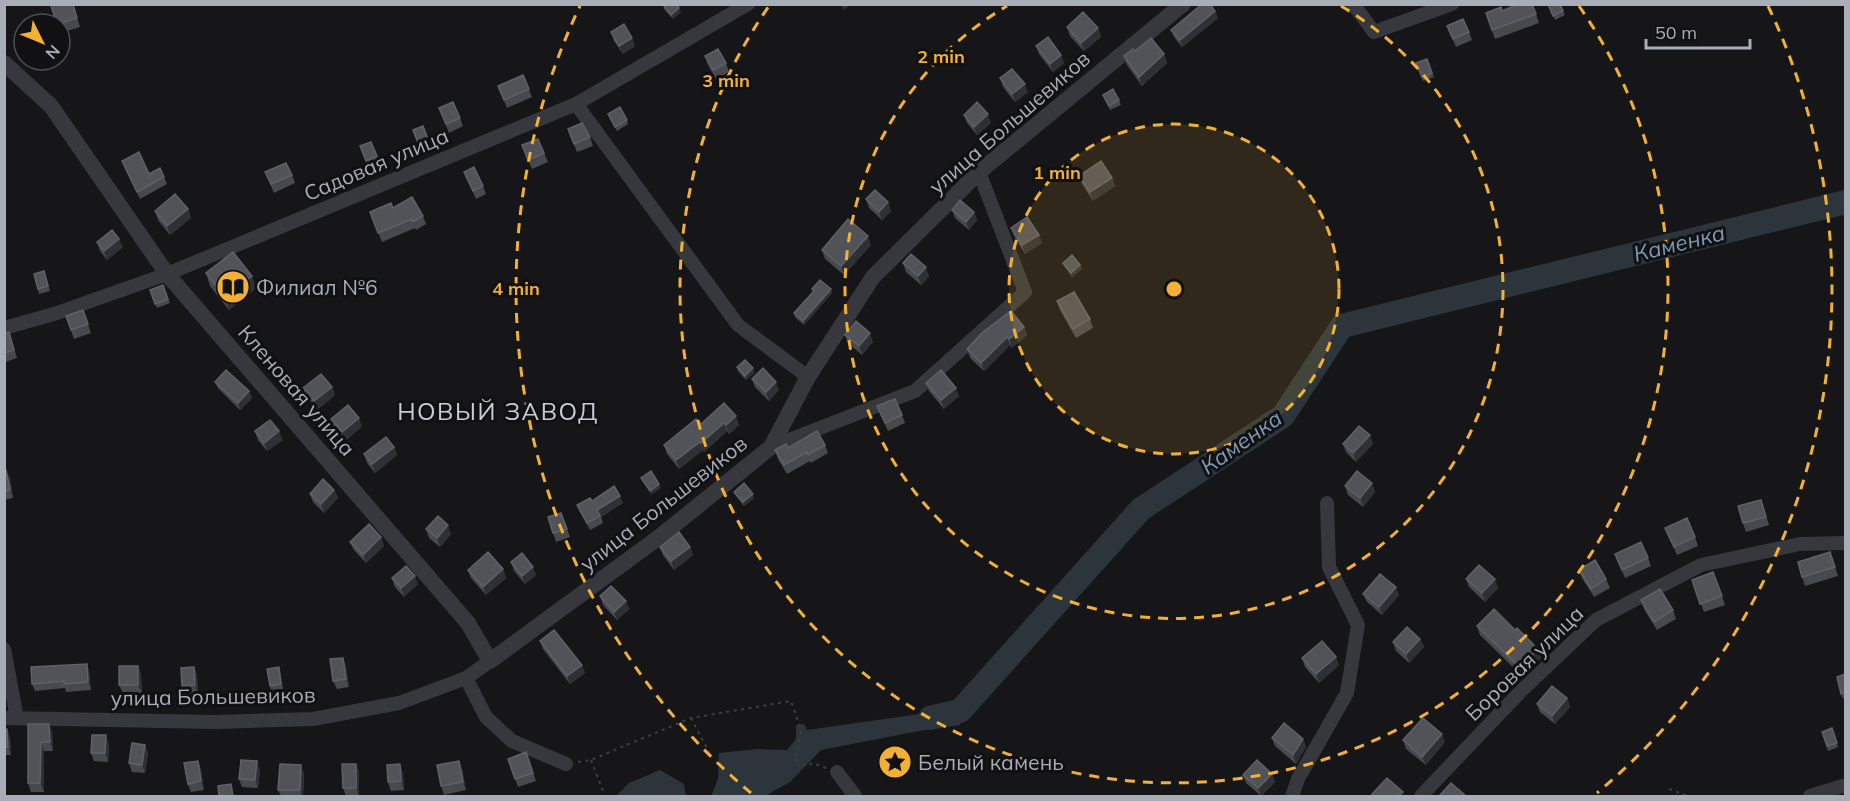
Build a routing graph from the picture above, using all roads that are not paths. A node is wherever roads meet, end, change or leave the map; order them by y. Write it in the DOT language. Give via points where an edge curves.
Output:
graph roads {
  1 [pos="748,4"];
  2 [pos="1183,4"];
  3 [pos="1353,4"];
  4 [pos="1452,4"];
  5 [pos="4,63"];
  6 [pos="576,104"];
  7 [pos="979,172"];
  8 [pos="167,274"];
  9 [pos="4,328"];
  10 [pos="808,377"];
  11 [pos="771,447"];
  12 [pos="1327,502"];
  13 [pos="1845,543"];
  14 [pos="4,650"];
  15 [pos="490,661"];
  16 [pos="466,678"];
  17 [pos="11,718"];
  18 [pos="566,764"];
  19 [pos="837,772"];
  20 [pos="1845,785"];
  21 [pos="855,796"];
  22 [pos="1292,796"];
  23 [pos="1421,796"];
  24 [pos="1810,796"];
  1 -- 6 [label="street, Садовая улица"];
  2 -- 7 [label="street, улица Большевиков"];
  3 -- 4 [label="street" via="1374,32"];
  5 -- 8 [label="street, Кленовая улица" via="51,106"];
  6 -- 8 [label="street, Садовая улица"];
  6 -- 10 [label="street" via="738,325"];
  7 -- 10 [label="street, улица Большевиков" via="873,278"];
  7 -- 11 [label="street" via="1025,292 915,391"];
  8 -- 9 [label="street, Садовая улица"];
  8 -- 15 [label="street, Кленовая улица" via="468,623"];
  10 -- 11 [label="street, улица Большевиков"];
  11 -- 15 [label="street, улица Большевиков" via="658,538"];
  12 -- 22 [label="street" via="1329,567 1358,625 1347,693"];
  13 -- 23 [label="street, Боровая улица" via="1800,544 1701,565 1596,620 1521,691"];
  14 -- 17 [label="street"];
  15 -- 16 [label="street, улица Большевиков"];
  16 -- 17 [label="street, улица Большевиков" via="399,703 313,719 216,722"];
  16 -- 18 [label="street" via="486,717 512,741"];
  19 -- 21 [label="street"];
  20 -- 24 [label="street"];
}
